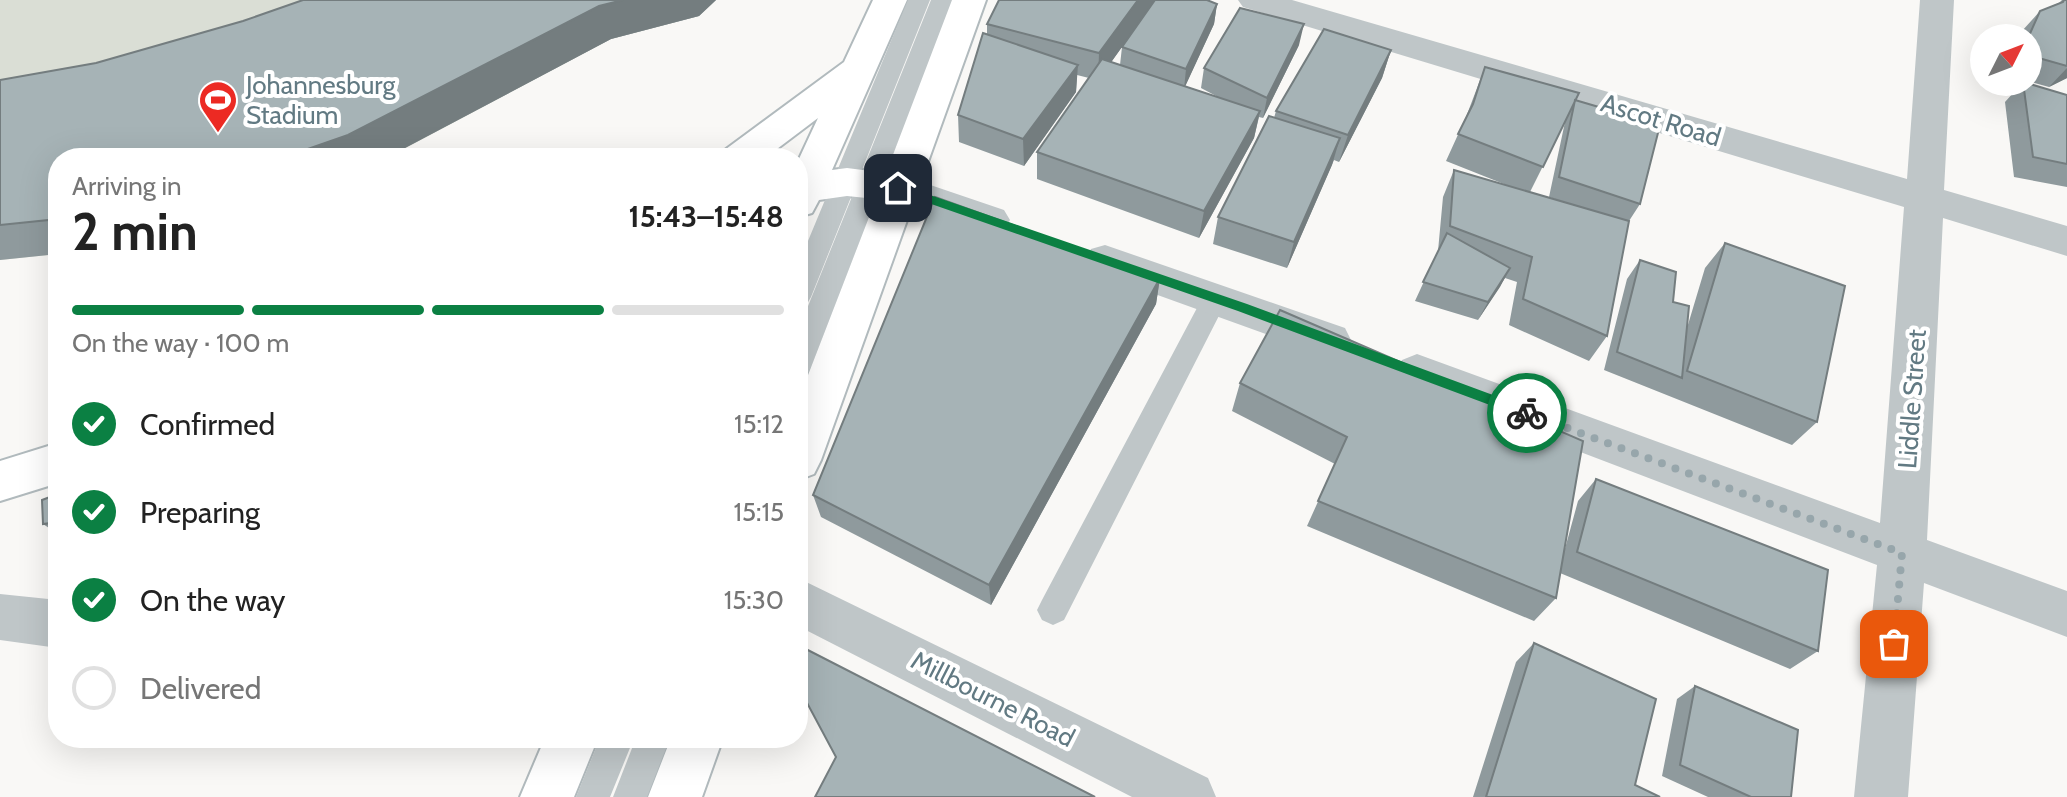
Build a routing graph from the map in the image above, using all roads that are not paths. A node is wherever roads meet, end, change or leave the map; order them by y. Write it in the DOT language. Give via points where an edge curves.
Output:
graph roads {
  1 [pos="890,0"];
  2 [pos="919,0"];
  3 [pos="942,0"];
  4 [pos="969,0"];
  5 [pos="1255,0"];
  6 [pos="1937,0"];
  7 [pos="863,61"];
  8 [pos="753,148"];
  9 [pos="808,176"];
  10 [pos="872,185"];
  11 [pos="808,192"];
  12 [pos="1924,198"];
  13 [pos="2067,241"];
  14 [pos="808,282"];
  15 [pos="1215,298"];
  16 [pos="808,341"];
  17 [pos="808,423"];
  18 [pos="48,466"];
  19 [pos="0,481"];
  20 [pos="1902,553"];
  21 [pos="808,606"];
  22 [pos="1053,610"];
  23 [pos="2067,614"];
  24 [pos="0,617"];
  25 [pos="48,623"];
  26 [pos="613,748"];
  27 [pos="649,748"];
  28 [pos="693,748"];
  29 [pos="593,797"];
  30 [pos="630,797"];
  31 [pos="675,797"];
  32 [pos="1189,797"];
  33 [pos="1881,797"];
  1 -- 7 [label="main road"];
  2 -- 10 [label="lane"];
  3 -- 10 [label="lane"];
  4 -- 10 [label="main road"];
  5 -- 12 [label="street, Ascot Road"];
  6 -- 12 [label="street, Liddle Street"];
  7 -- 8 [label="main road"];
  7 -- 9 [label="main road"];
  10 -- 11 [label="main road"];
  10 -- 14 [label="lane"];
  10 -- 15 [label="street"];
  10 -- 16 [label="lane"];
  10 -- 17 [label="main road"];
  12 -- 13 [label="street, Ascot Road"];
  12 -- 20 [label="street, Liddle Street"];
  15 -- 20 [label="street"];
  15 -- 22 [label="lane"];
  18 -- 19 [label="main road"];
  20 -- 23 [label="street"];
  20 -- 33 [label="street, Liddle Street"];
  21 -- 32 [label="street, Millbourne Road"];
  24 -- 25 [label="street"];
  26 -- 29 [label="lane"];
  27 -- 30 [label="lane"];
  28 -- 31 [label="main road"];
}
